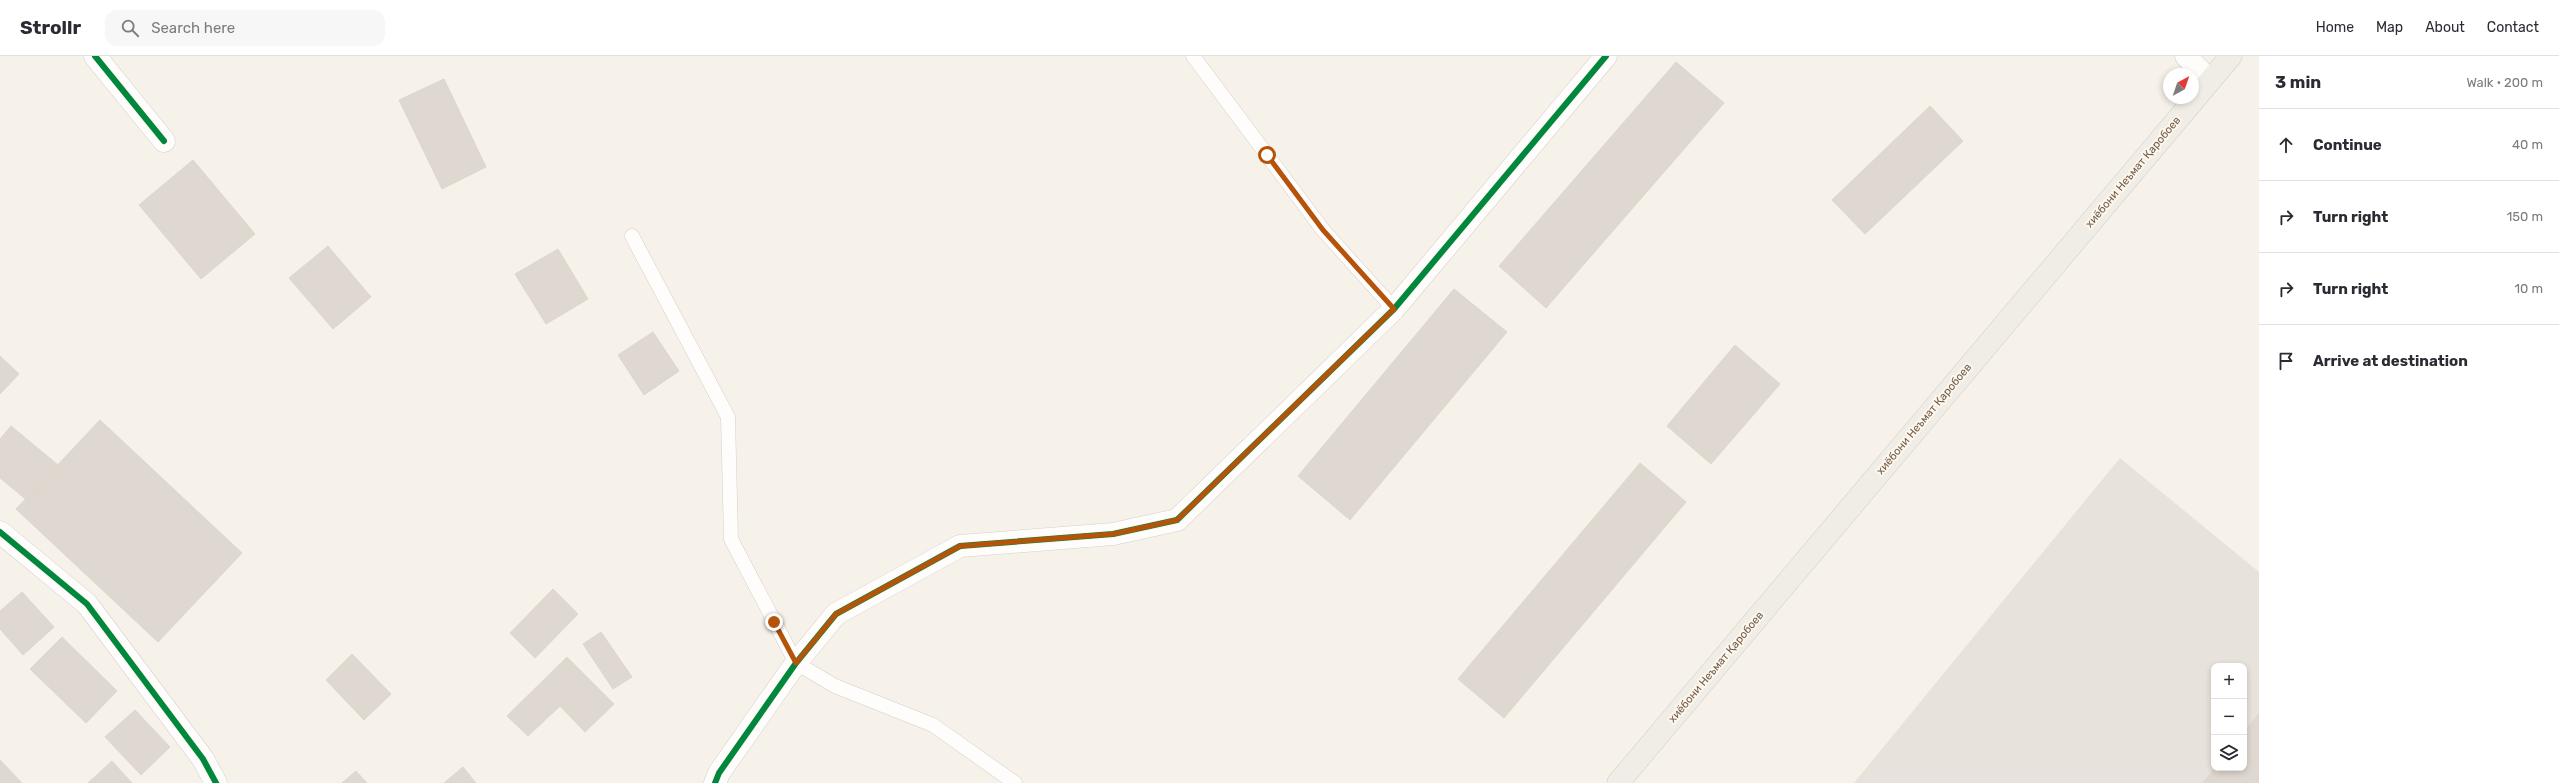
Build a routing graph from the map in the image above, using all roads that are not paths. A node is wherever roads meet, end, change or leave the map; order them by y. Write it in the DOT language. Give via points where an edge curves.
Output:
graph roads {
  1 [pos="95,56"];
  2 [pos="1193,56"];
  3 [pos="1606,56"];
  4 [pos="2186,56"];
  5 [pos="2231,56"];
  6 [pos="2210,81"];
  7 [pos="164,141"];
  8 [pos="632,236"];
  9 [pos="1394,309"];
  10 [pos="0,532"];
  11 [pos="796,663"];
  12 [pos="216,783"];
  13 [pos="715,783"];
  14 [pos="1015,783"];
  15 [pos="1618,783"];
  1 -- 7 [label="street"];
  2 -- 9 [label="lane" via="1323,230"];
  3 -- 9 [label="street"];
  4 -- 6 [label="street"];
  5 -- 6 [label="highway, хиёбони Неъмат Қаробоев"];
  6 -- 15 [label="highway, хиёбони Неъмат Қаробоев"];
  8 -- 11 [label="lane" via="728,417 731,539"];
  9 -- 11 [label="street" via="1177,520 1113,534 960,546 836,614"];
  10 -- 12 [label="street" via="87,604 203,759"];
  11 -- 13 [label="street" via="719,773"];
  11 -- 14 [label="lane" via="835,686 933,725"];
}
